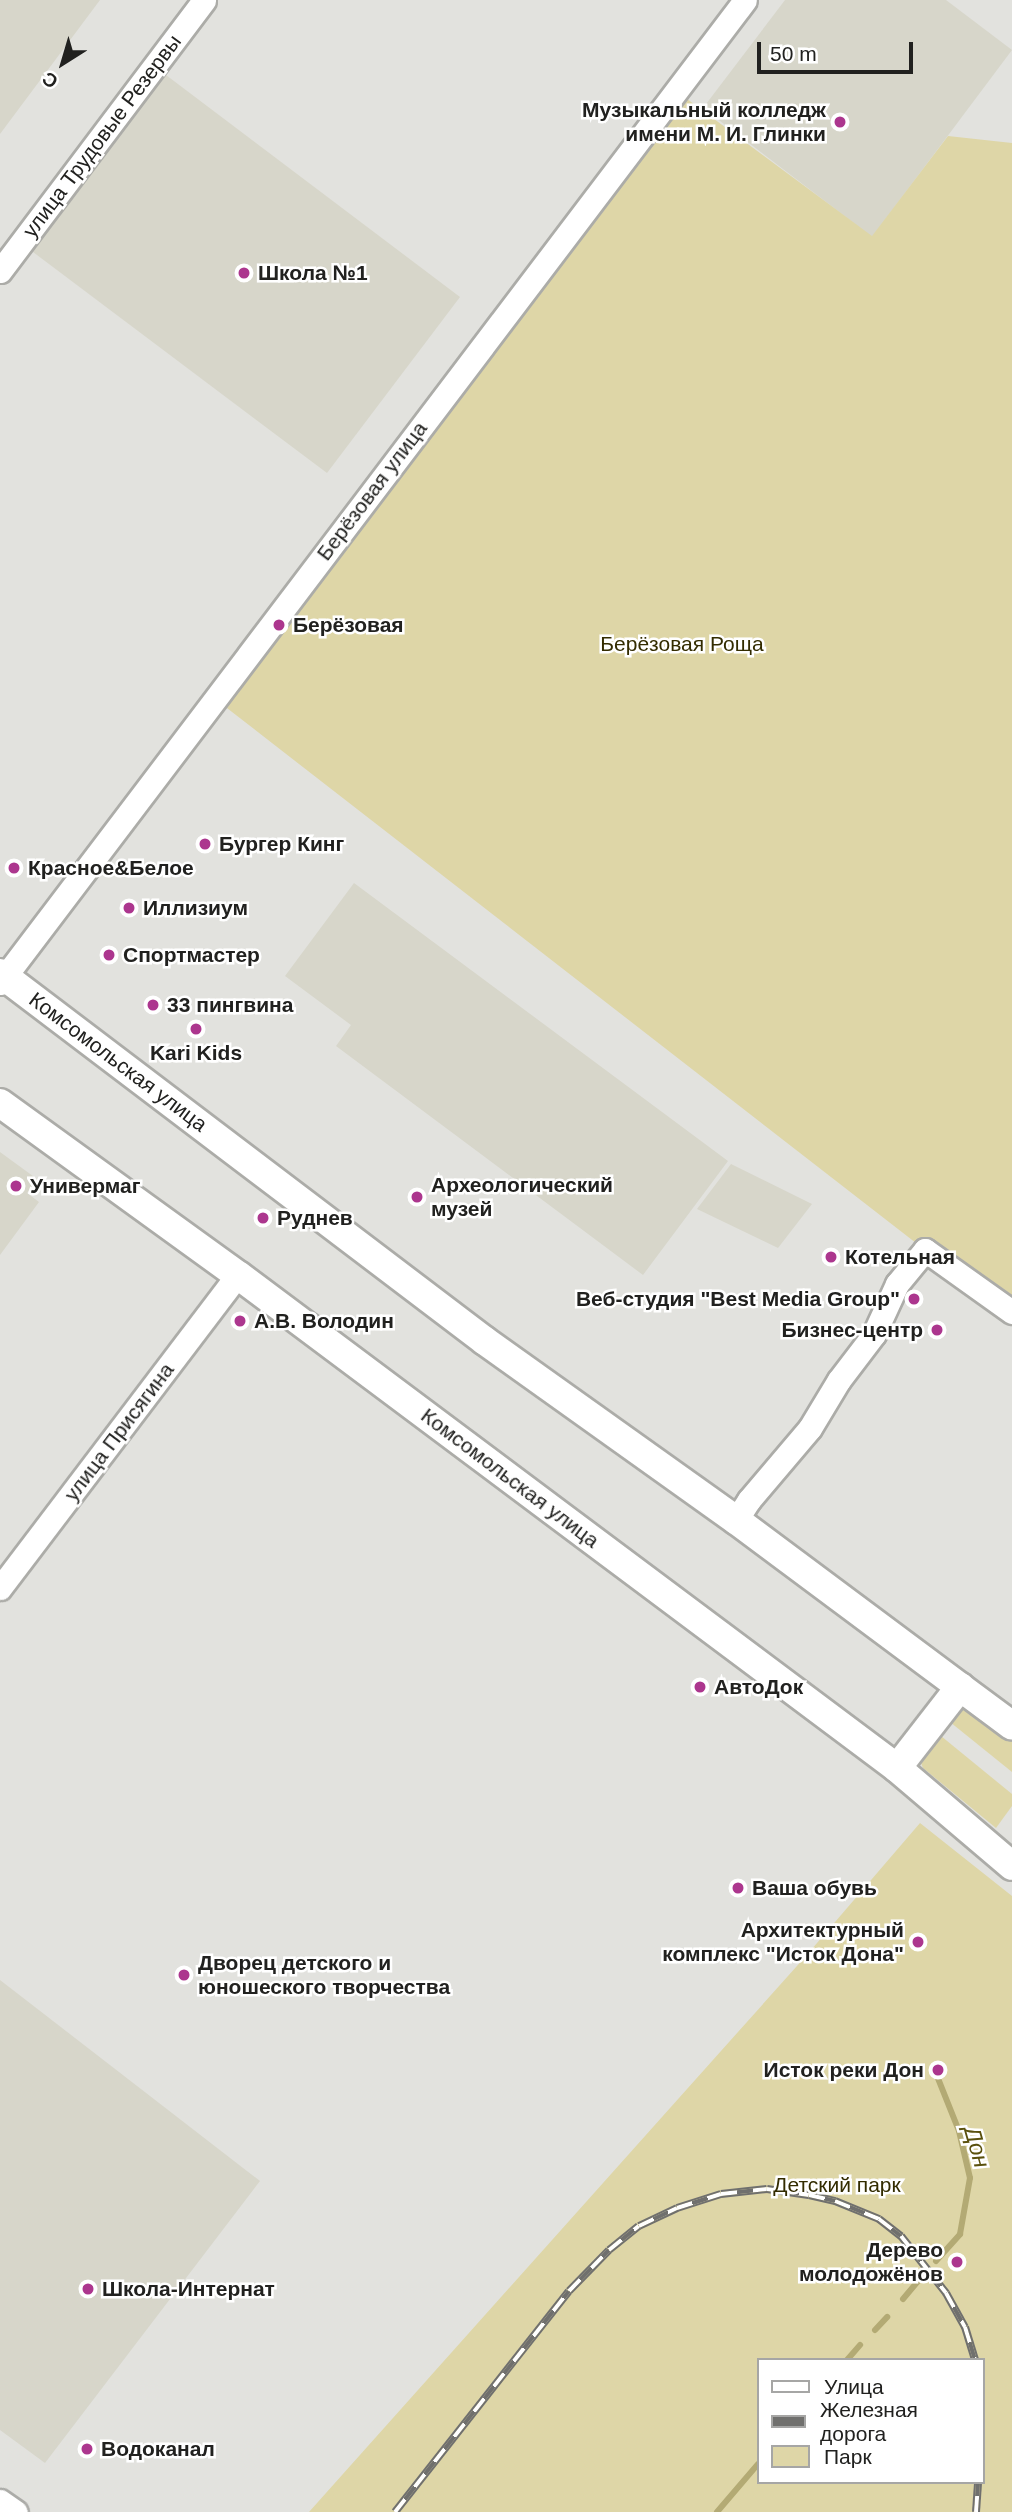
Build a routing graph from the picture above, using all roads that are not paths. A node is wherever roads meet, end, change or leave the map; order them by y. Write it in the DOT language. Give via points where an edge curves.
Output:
graph roads {
  1 [pos="204,0"];
  2 [pos="745,0"];
  3 [pos="0,271"];
  4 [pos="2,977"];
  5 [pos="0,1103"];
  6 [pos="238,1275"];
  7 [pos="1012,1312"];
  8 [pos="736,1520"];
  9 [pos="0,1588"];
  10 [pos="960,1687"];
  11 [pos="1012,1727"];
  12 [pos="898,1768"];
  13 [pos="1012,1866"];
  14 [pos="0,2501"];
  15 [pos="16,2512"];
  1 -- 3 [label="street, улица Трудовые Резервы"];
  2 -- 4 [label="street, Берёзовая улица"];
  4 -- 8 [label="main road, Комсомольская улица" via="485,1341"];
  5 -- 6 [label="main road, Комсомольская улица"];
  6 -- 9 [label="street, улица Присягина"];
  6 -- 12 [label="main road, Комсомольская улица"];
  7 -- 8 [label="street" via="925,1250 897,1284 874,1334 810,1428"];
  8 -- 10 [label="main road, Комсомольская улица"];
  10 -- 11 [label="main road, Комсомольская улица"];
  10 -- 12 [label="main road"];
  12 -- 13 [label="main road, Комсомольская улица"];
  14 -- 15 [label="street"];
}
